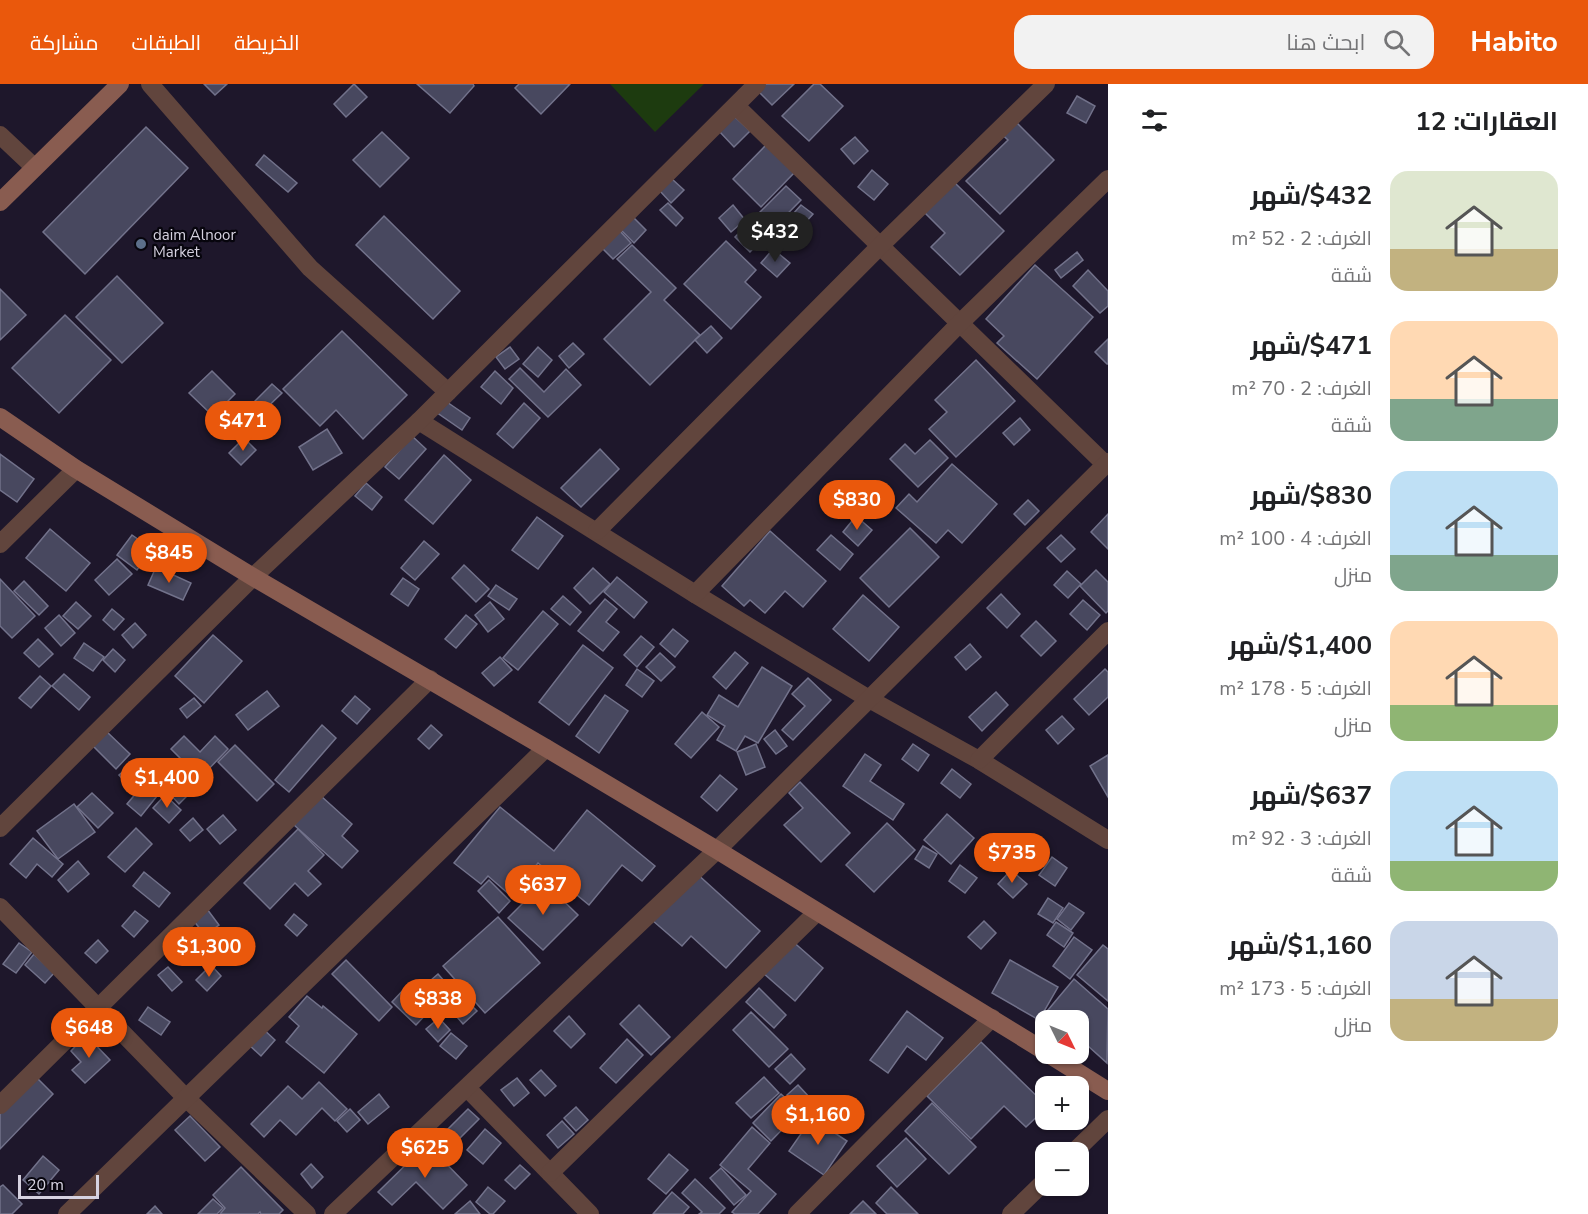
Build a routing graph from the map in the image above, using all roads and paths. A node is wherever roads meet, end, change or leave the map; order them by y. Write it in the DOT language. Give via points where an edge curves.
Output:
graph roads {
  1 [pos="120,84"];
  2 [pos="150,84"];
  3 [pos="757,84"];
  4 [pos="1046,84"];
  5 [pos="736,106"];
  6 [pos="0,135"];
  7 [pos="34,168"];
  8 [pos="1108,179"];
  9 [pos="0,202"];
  10 [pos="881,245"];
  11 [pos="960,323"];
  12 [pos="448,392"];
  13 [pos="0,417"];
  14 [pos="419,421"];
  15 [pos="1107,463"];
  16 [pos="76,469"];
  17 [pos="597,531"];
  18 [pos="0,544"];
  19 [pos="253,578"];
  20 [pos="695,594"];
  21 [pos="1108,631"];
  22 [pos="430,679"];
  23 [pos="868,699"];
  24 [pos="546,748"];
  25 [pos="979,760"];
  26 [pos="0,828"];
  27 [pos="1108,840"];
  28 [pos="717,850"];
  29 [pos="0,907"];
  30 [pos="817,912"];
  31 [pos="98,1009"];
  32 [pos="992,1018"];
  33 [pos="1035,1045"];
  34 [pos="1065,1064"];
  35 [pos="467,1088"];
  36 [pos="1108,1091"];
  37 [pos="186,1098"];
  38 [pos="0,1105"];
  39 [pos="1108,1119"];
  40 [pos="1084,1142"];
  41 [pos="550,1173"];
  42 [pos="1035,1191"];
  43 [pos="67,1214"];
  44 [pos="307,1214"];
  45 [pos="333,1214"];
  46 [pos="590,1214"];
  47 [pos="797,1214"];
  48 [pos="1011,1214"];
  1 -- 7 [label="street"];
  2 -- 12 [label="street" via="310,268"];
  3 -- 5 [label="street"];
  4 -- 10 [label="street"];
  5 -- 10 [label="street"];
  5 -- 12 [label="street"];
  6 -- 7 [label="street"];
  7 -- 9 [label="street"];
  8 -- 11 [label="street"];
  10 -- 11 [label="street"];
  10 -- 17 [label="street"];
  11 -- 15 [label="street"];
  11 -- 20 [label="street"];
  12 -- 14 [label="street"];
  13 -- 16 [label="street"];
  14 -- 17 [label="street"];
  14 -- 19 [label="street"];
  15 -- 23 [label="street"];
  16 -- 18 [label="street"];
  16 -- 19 [label="street"];
  17 -- 20 [label="street"];
  19 -- 22 [label="street"];
  19 -- 26 [label="street"];
  20 -- 23 [label="street"];
  21 -- 25 [label="street"];
  22 -- 24 [label="street"];
  22 -- 31 [label="street"];
  23 -- 25 [label="street"];
  23 -- 28 [label="street"];
  24 -- 28 [label="street"];
  24 -- 37 [label="street"];
  25 -- 27 [label="street"];
  28 -- 30 [label="street"];
  28 -- 35 [label="street"];
  29 -- 31 [label="street"];
  30 -- 32 [label="street"];
  30 -- 41 [label="street"];
  31 -- 37 [label="street"];
  31 -- 38 [label="street"];
  32 -- 33 [label="street"];
  32 -- 47 [label="street"];
  34 -- 36 [label="street"];
  35 -- 41 [label="street"];
  35 -- 45 [label="street"];
  37 -- 43 [label="street"];
  37 -- 44 [label="street"];
  39 -- 40 [label="street"];
  41 -- 46 [label="street"];
  42 -- 48 [label="street"];
}
